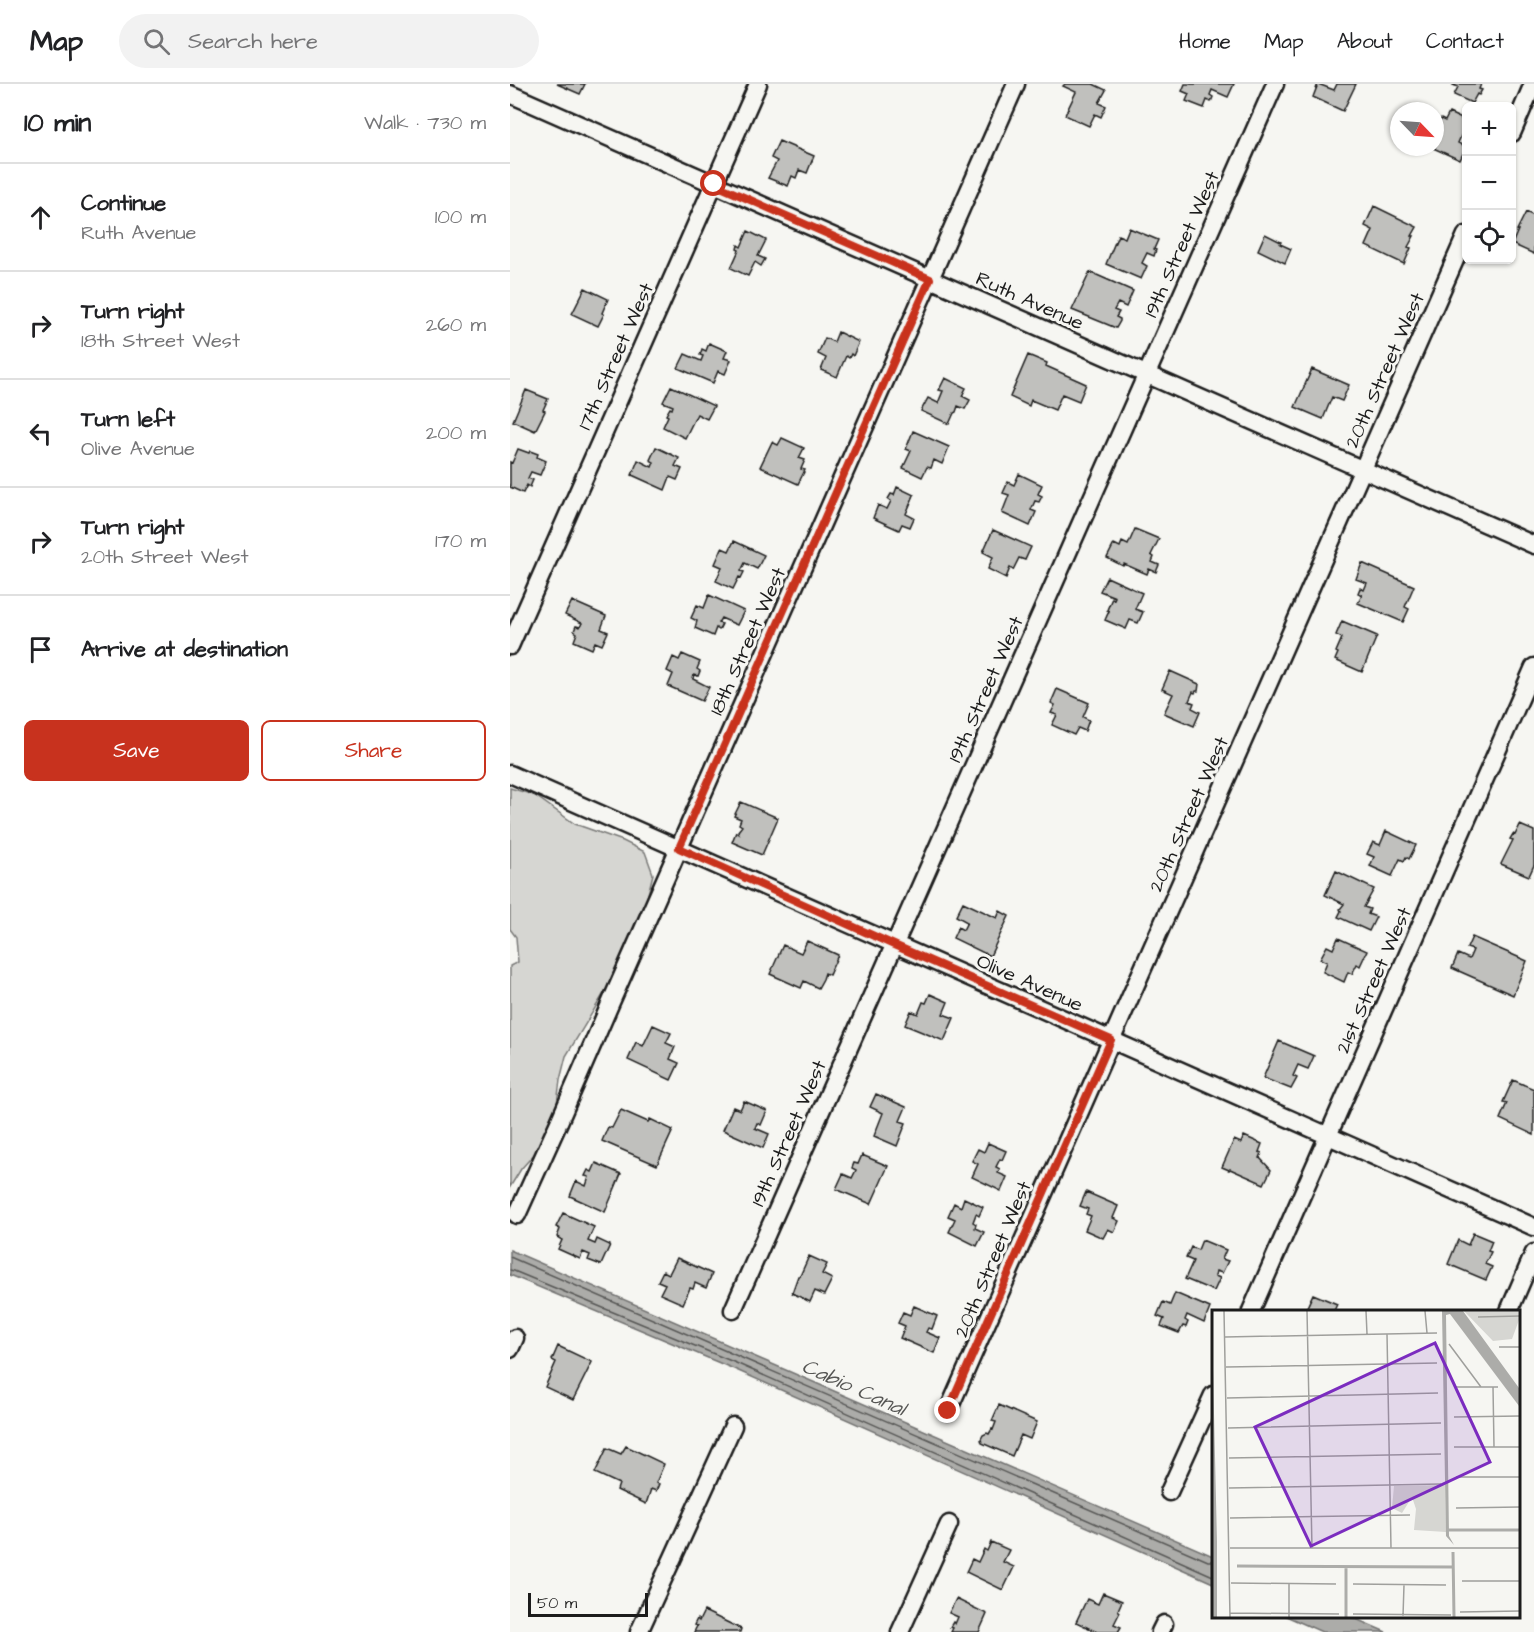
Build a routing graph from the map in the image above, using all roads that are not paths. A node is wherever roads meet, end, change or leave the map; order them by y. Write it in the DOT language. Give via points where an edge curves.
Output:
graph roads {
  1 [pos="758,84"];
  2 [pos="1016,84"];
  3 [pos="1275,84"];
  4 [pos="1533,84"];
  5 [pos="510,94"];
  6 [pos="1516,124"];
  7 [pos="714,184"];
  8 [pos="1462,246"];
  9 [pos="930,279"];
  10 [pos="1146,375"];
  11 [pos="1362,471"];
  12 [pos="1534,545"];
  13 [pos="510,646"];
  14 [pos="1534,667"];
  15 [pos="510,774"];
  16 [pos="679,848"];
  17 [pos="894,945"];
  18 [pos="1111,1040"];
  19 [pos="1327,1136"];
  20 [pos="517,1215"];
  21 [pos="1534,1227"];
  22 [pos="1534,1253"];
  23 [pos="733,1310"];
  24 [pos="1251,1310"];
  25 [pos="1509,1310"];
  26 [pos="1212,1397"];
  27 [pos="948,1411"];
  28 [pos="733,1426"];
  29 [pos="1169,1492"];
  30 [pos="949,1524"];
  31 [pos="639,1632"];
  32 [pos="900,1632"];
  1 -- 7 [label="street, 17th Street West"];
  2 -- 9 [label="street, 18th Street West"];
  3 -- 10 [label="street, 19th Street West"];
  4 -- 6 [label="street"];
  5 -- 7 [label="street, Ruth Avenue"];
  7 -- 9 [label="street, Ruth Avenue"];
  7 -- 13 [label="street, 17th Street West"];
  8 -- 11 [label="street, 20th Street West"];
  9 -- 10 [label="street, Ruth Avenue"];
  9 -- 16 [label="street, 18th Street West"];
  10 -- 11 [label="street, Ruth Avenue"];
  10 -- 17 [label="street, 19th Street West"];
  11 -- 12 [label="street, Ruth Avenue"];
  11 -- 18 [label="street, 20th Street West"];
  14 -- 19 [label="street, 21st Street West"];
  15 -- 16 [label="street, Olive Avenue"];
  16 -- 17 [label="street, Olive Avenue"];
  16 -- 20 [label="street, 18th Street West"];
  17 -- 18 [label="street, Olive Avenue"];
  17 -- 23 [label="street, 19th Street West"];
  18 -- 19 [label="street, Olive Avenue"];
  18 -- 27 [label="street, 20th Street West"];
  19 -- 21 [label="street, Olive Avenue"];
  19 -- 24 [label="street, 21st Street West"];
  22 -- 25 [label="street"];
  26 -- 29 [label="street"];
  28 -- 31 [label="street"];
  30 -- 32 [label="street"];
}
